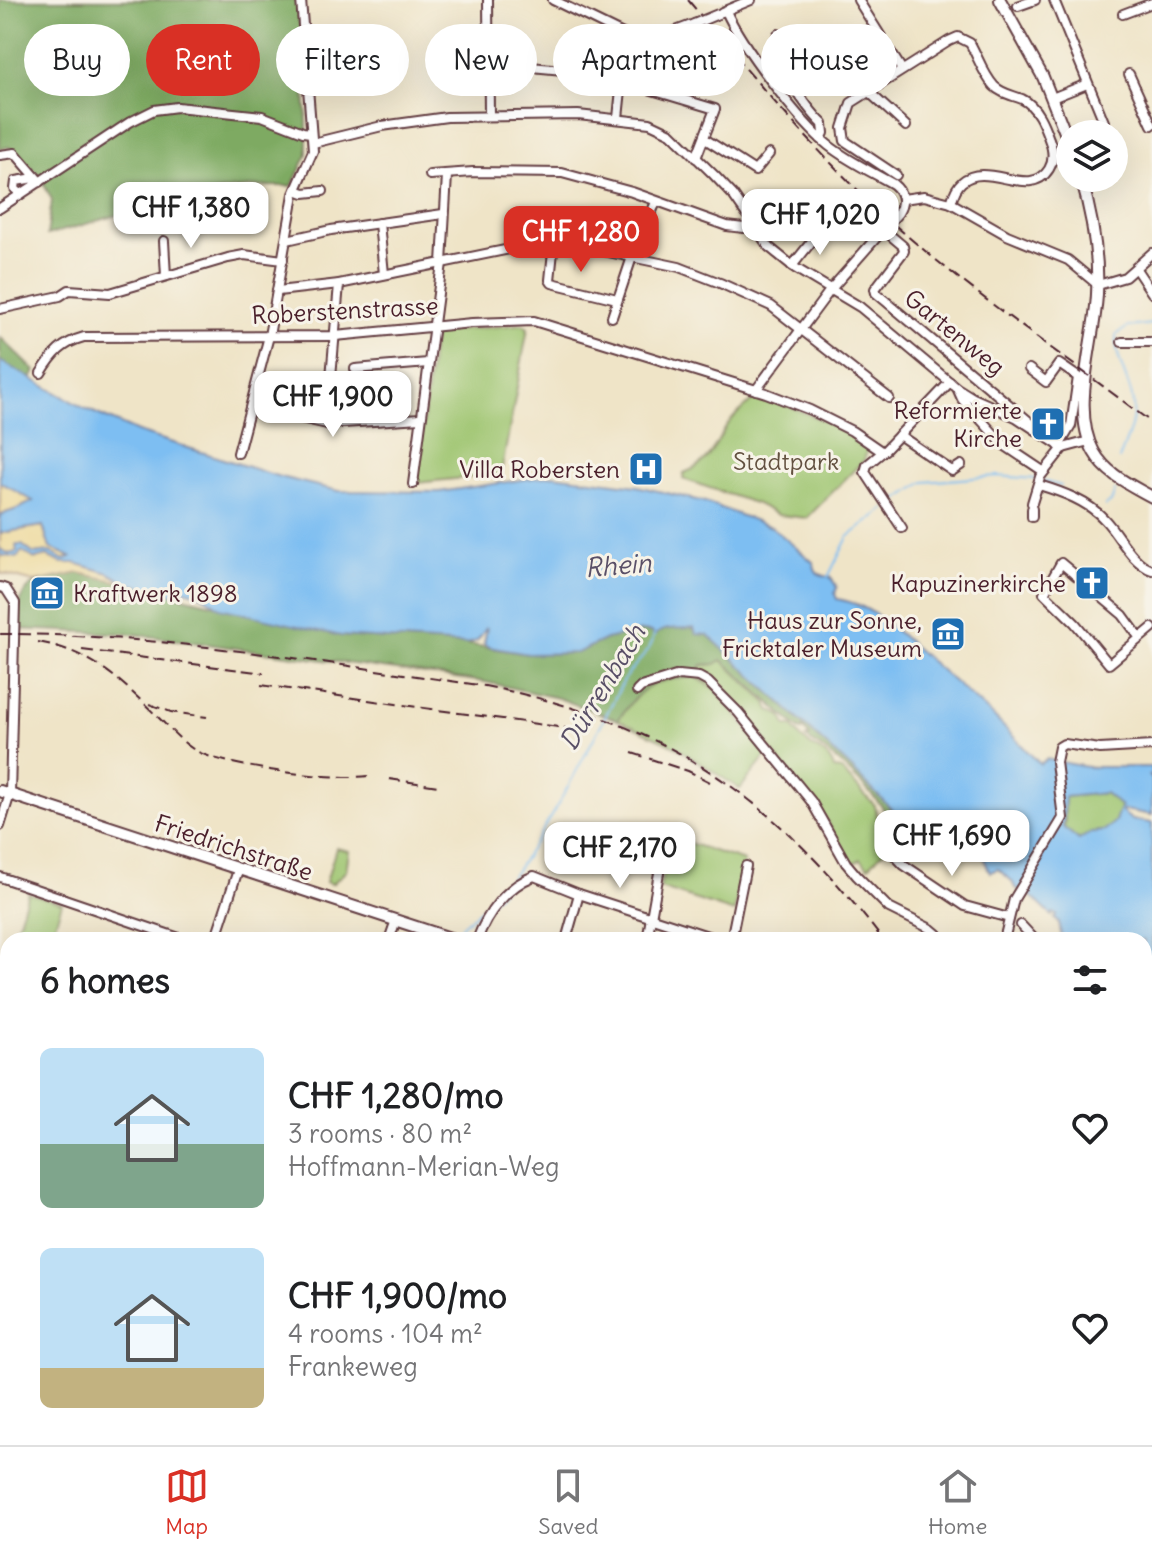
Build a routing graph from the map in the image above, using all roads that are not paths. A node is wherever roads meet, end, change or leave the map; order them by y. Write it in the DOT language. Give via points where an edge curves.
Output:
graph roads {
  1 [pos="301,0"];
  2 [pos="488,0"];
  3 [pos="553,0"];
  4 [pos="751,0"];
  5 [pos="858,0"];
  6 [pos="1035,0"];
  7 [pos="1054,0"];
  8 [pos="1000,1"];
  9 [pos="1150,2"];
  10 [pos="1018,6"];
  11 [pos="722,12"];
  12 [pos="1123,14"];
  13 [pos="488,24"];
  14 [pos="902,70"];
  15 [pos="897,73"];
  16 [pos="1129,74"];
  17 [pos="1087,84"];
  18 [pos="489,96"];
  19 [pos="620,96"];
  20 [pos="673,96"];
  21 [pos="800,96"];
  22 [pos="862,96"];
  23 [pos="873,96"];
  24 [pos="1052,98"];
  25 [pos="489,115"];
  26 [pos="618,118"];
  27 [pos="1060,120"];
  28 [pos="1103,120"];
  29 [pos="1152,124"];
  30 [pos="906,126"];
  31 [pos="311,133"];
  32 [pos="705,139"];
  33 [pos="821,139"];
  34 [pos="313,143"];
  35 [pos="769,154"];
  36 [pos="0,155"];
  37 [pos="696,158"];
  38 [pos="430,175"];
  39 [pos="447,175"];
  40 [pos="896,175"];
  41 [pos="38,180"];
  42 [pos="296,190"];
  43 [pos="323,191"];
  44 [pos="1084,192"];
  45 [pos="903,199"];
  46 [pos="656,202"];
  47 [pos="951,203"];
  48 [pos="0,208"];
  49 [pos="443,214"];
  50 [pos="379,223"];
  51 [pos="841,223"];
  52 [pos="752,225"];
  53 [pos="884,230"];
  54 [pos="287,240"];
  55 [pos="164,241"];
  56 [pos="554,242"];
  57 [pos="1152,253"];
  58 [pos="632,257"];
  59 [pos="283,260"];
  60 [pos="442,263"];
  61 [pos="792,266"];
  62 [pos="1136,269"];
  63 [pos="384,274"];
  64 [pos="166,276"];
  65 [pos="339,284"];
  66 [pos="1098,285"];
  67 [pos="831,289"];
  68 [pos="278,291"];
  69 [pos="1152,293"];
  70 [pos="617,299"];
  71 [pos="0,309"];
  72 [pos="612,317"];
  73 [pos="433,327"];
  74 [pos="801,328"];
  75 [pos="269,336"];
  76 [pos="335,336"];
  77 [pos="1122,342"];
  78 [pos="1152,342"];
  79 [pos="428,363"];
  80 [pos="355,369"];
  81 [pos="1029,369"];
  82 [pos="41,373"];
  83 [pos="953,385"];
  84 [pos="756,390"];
  85 [pos="889,398"];
  86 [pos="253,403"];
  87 [pos="421,418"];
  88 [pos="327,424"];
  89 [pos="1034,427"];
  90 [pos="899,435"];
  91 [pos="1089,441"];
  92 [pos="1061,447"];
  93 [pos="881,451"];
  94 [pos="238,453"];
  95 [pos="961,465"];
  96 [pos="1040,479"];
  97 [pos="413,484"];
  98 [pos="1152,497"];
  99 [pos="1032,510"];
  100 [pos="902,528"];
  101 [pos="1152,570"];
  102 [pos="0,587"];
  103 [pos="1152,628"];
  104 [pos="1139,637"];
  105 [pos="637,691"];
  106 [pos="1152,746"];
  107 [pos="5,792"];
  108 [pos="0,826"];
  109 [pos="664,845"];
  110 [pos="885,845"];
  111 [pos="746,866"];
  112 [pos="238,870"];
  113 [pos="0,877"];
  114 [pos="579,894"];
  115 [pos="652,916"];
  116 [pos="1009,918"];
  117 [pos="396,920"];
  118 [pos="1021,925"];
  119 [pos="162,932"];
  120 [pos="218,932"];
  121 [pos="392,932"];
  122 [pos="432,932"];
  123 [pos="481,932"];
  124 [pos="568,932"];
  125 [pos="649,932"];
  126 [pos="697,932"];
  127 [pos="733,932"];
  128 [pos="935,932"];
  129 [pos="1006,932"];
  130 [pos="1028,932"];
  1 -- 31 [label="street"];
  2 -- 13 [label="street"];
  3 -- 11 [label="street, bridge" via="633,39 657,38"];
  4 -- 11 [label="street"];
  5 -- 14 [label="street"];
  6 -- 10 [label="street"];
  7 -- 17 [label="street"];
  8 -- 24 [label="main road"];
  9 -- 12 [label="street"];
  11 -- 33 [label="street"];
  14 -- 15 [label="street"];
  14 -- 47 [label="street" via="958,37 970,43 998,90 1035,110 1052,148 1045,174 1035,180 971,177 956,188"];
  16 -- 29 [label="street"];
  17 -- 24 [label="street"];
  17 -- 28 [label="street"];
  18 -- 25 [label="street"];
  19 -- 26 [label="street"];
  20 -- 32 [label="street" via="715,109"];
  21 -- 33 [label="street" via="823,124"];
  22 -- 40 [label="street" via="845,115 845,141"];
  23 -- 30 [label="street"];
  24 -- 27 [label="main road"];
  25 -- 26 [label="street"];
  25 -- 34 [label="street" via="427,118"];
  26 -- 37 [label="street" via="668,131"];
  31 -- 34 [label="street"];
  31 -- 41 [label="street" via="262,116 165,108 137,118"];
  32 -- 35 [label="street" via="755,171"];
  32 -- 37 [label="street"];
  33 -- 45 [label="street" via="893,184"];
  34 -- 42 [label="street"];
  36 -- 41 [label="street" via="15,153"];
  37 -- 52 [label="street" via="733,195"];
  38 -- 39 [label="street"];
  39 -- 46 [label="street" via="562,173"];
  39 -- 49 [label="street"];
  41 -- 48 [label="street" via="16,181 21,194"];
  42 -- 43 [label="street"];
  42 -- 54 [label="street"];
  44 -- 66 [label="main road"];
  45 -- 47 [label="street" via="924,196"];
  45 -- 53 [label="street"];
  46 -- 52 [label="street" via="727,226"];
  46 -- 58 [label="street"];
  47 -- 66 [label="street" via="1007,235 1050,251"];
  49 -- 50 [label="street"];
  49 -- 60 [label="street"];
  50 -- 54 [label="street"];
  50 -- 63 [label="street"];
  51 -- 61 [label="street" via="832,216"];
  52 -- 61 [label="street"];
  53 -- 67 [label="street"];
  53 -- 89 [label="street, Gartenweg" via="904,251 876,293"];
  54 -- 59 [label="street"];
  55 -- 64 [label="street"];
  56 -- 58 [label="street"];
  56 -- 60 [label="street"];
  56 -- 70 [label="street" via="552,283"];
  57 -- 62 [label="street"];
  58 -- 70 [label="street"];
  58 -- 74 [label="street" via="720,283 771,306"];
  59 -- 64 [label="street" via="244,255"];
  59 -- 68 [label="street"];
  60 -- 63 [label="street"];
  60 -- 73 [label="street"];
  61 -- 67 [label="street"];
  62 -- 66 [label="street" via="1115,283"];
  62 -- 69 [label="street"];
  63 -- 65 [label="street"];
  64 -- 71 [label="street" via="110,293 69,290"];
  65 -- 68 [label="street"];
  65 -- 76 [label="street"];
  66 -- 91 [label="main road" via="1084,403"];
  67 -- 74 [label="street"];
  67 -- 83 [label="street"];
  68 -- 75 [label="street"];
  70 -- 72 [label="street"];
  73 -- 76 [label="street, Roberstenstrasse"];
  73 -- 79 [label="street"];
  73 -- 84 [label="street, Roberstenstrasse" via="534,321"];
  74 -- 84 [label="street"];
  74 -- 85 [label="street"];
  75 -- 76 [label="street, Roberstenstrasse"];
  75 -- 82 [label="street, Roberstenstrasse" via="84,337 57,350"];
  75 -- 86 [label="street"];
  76 -- 88 [label="street"];
  77 -- 78 [label="street"];
  79 -- 80 [label="street"];
  79 -- 87 [label="street"];
  81 -- 92 [label="street" via="1046,382 1059,364 1078,377 1071,426"];
  83 -- 89 [label="street"];
  83 -- 90 [label="street"];
  83 -- 96 [label="street"];
  84 -- 93 [label="street, Roberstenstrasse" via="810,410"];
  86 -- 88 [label="street"];
  86 -- 94 [label="street"];
  87 -- 88 [label="street"];
  87 -- 97 [label="street"];
  89 -- 92 [label="street"];
  90 -- 93 [label="street"];
  90 -- 95 [label="street" via="952,471"];
  91 -- 92 [label="street"];
  91 -- 98 [label="main road" via="1109,471"];
  92 -- 96 [label="street"];
  93 -- 100 [label="street" via="865,472"];
  96 -- 99 [label="street"];
  96 -- 101 [label="street" via="1098,513 1141,565"];
  102 -- 107 [label="street" via="15,603"];
  103 -- 104 [label="street"];
  104 -- 104 [label="street" via="1123,615 1061,563 1044,593 1109,664"];
  105 -- 128 [label="street" via="671,677 699,677 721,694 811,801 857,876 889,908"];
  106 -- 116 [label="street" via="1059,747 1063,818"];
  107 -- 108 [label="street"];
  107 -- 112 [label="main road, Friedrichstraße"];
  109 -- 115 [label="street"];
  110 -- 116 [label="street" via="904,865 965,906"];
  111 -- 127 [label="street"];
  112 -- 117 [label="main road, Friedrichstraße"];
  112 -- 120 [label="street"];
  113 -- 119 [label="street"];
  114 -- 115 [label="street"];
  114 -- 123 [label="street" via="534,876 523,880 490,912"];
  114 -- 124 [label="street"];
  115 -- 125 [label="street"];
  115 -- 126 [label="street"];
  116 -- 129 [label="street"];
  117 -- 121 [label="street"];
  117 -- 122 [label="main road, Friedrichstraße"];
  118 -- 130 [label="street"];
}
